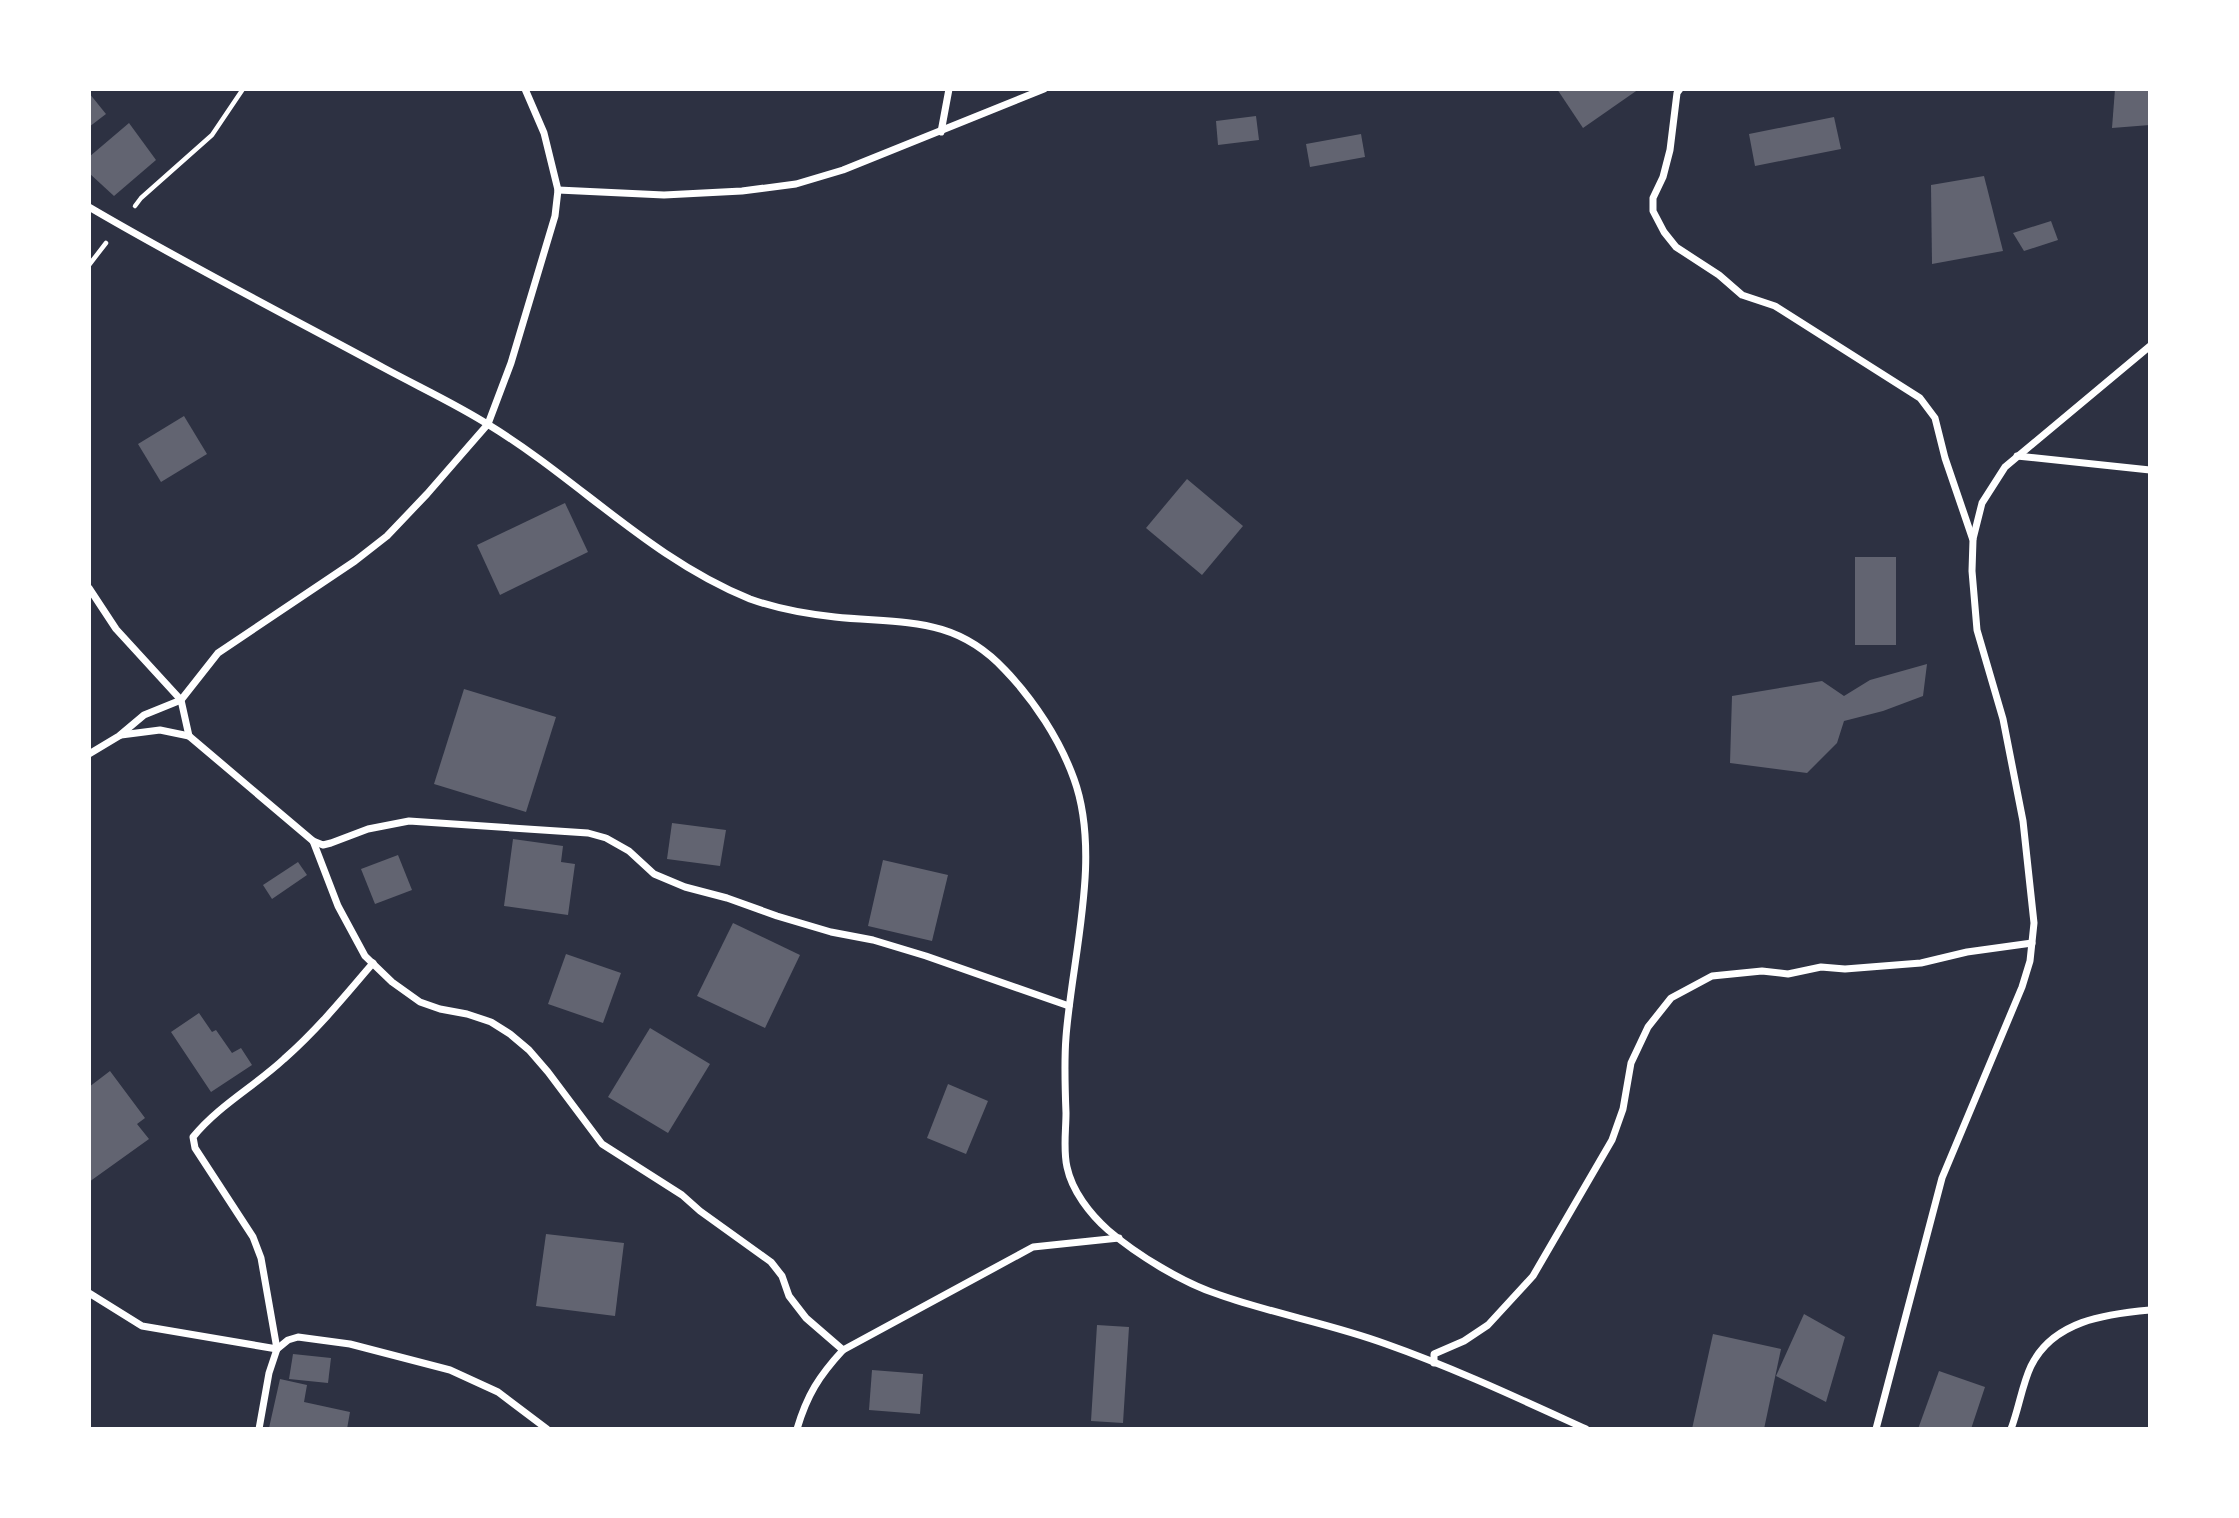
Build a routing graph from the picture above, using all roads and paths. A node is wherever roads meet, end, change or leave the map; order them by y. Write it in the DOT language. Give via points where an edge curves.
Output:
graph roads {
  1 [pos="243,89"];
  2 [pos="525,89"];
  3 [pos="949,89"];
  4 [pos="1044,89"];
  5 [pos="1680,89"];
  6 [pos="941,132"];
  7 [pos="558,190"];
  8 [pos="89,207"];
  9 [pos="121,225"];
  10 [pos="89,265"];
  11 [pos="2150,346"];
  12 [pos="488,424"];
  13 [pos="2016,456"];
  14 [pos="2150,470"];
  15 [pos="1973,540"];
  16 [pos="89,588"];
  17 [pos="181,700"];
  18 [pos="118,736"];
  19 [pos="189,736"];
  20 [pos="89,754"];
  21 [pos="313,841"];
  22 [pos="2032,943"];
  23 [pos="373,963"];
  24 [pos="1069,1006"];
  25 [pos="1119,1238"];
  26 [pos="89,1293"];
  27 [pos="2150,1310"];
  28 [pos="277,1349"];
  29 [pos="843,1350"];
  30 [pos="1434,1363"];
  31 [pos="259,1429"];
  32 [pos="547,1429"];
  33 [pos="797,1429"];
  34 [pos="1586,1429"];
  35 [pos="1876,1429"];
  36 [pos="2011,1429"];
  1 -- 9 [label="path" via="212,135 141,198"];
  2 -- 7 [label="street" via="544,133"];
  3 -- 6 [label="street"];
  4 -- 6 [label="street"];
  5 -- 15 [label="street" via="1671,150 1653,198 1653,211 1664,232 1676,247 1742,295 1776,306 1920,398 1935,418"];
  6 -- 7 [label="street" via="796,184 664,195"];
  7 -- 12 [label="street" via="551,229"];
  8 -- 9 [label="street"];
  9 -- 10 [label="path"];
  9 -- 12 [label="street"];
  11 -- 13 [label="street"];
  12 -- 17 [label="street" via="387,536 218,653"];
  12 -- 24 [label="street" via="672,558 747,597 787,611 915,622 951,632 979,646 1004,669 1038,709 1078,793 1087,860"];
  13 -- 14 [label="street"];
  13 -- 15 [label="street" via="1982,503"];
  15 -- 22 [label="street" via="1977,629 2003,719 2024,821"];
  16 -- 17 [label="street" via="116,629"];
  17 -- 18 [label="street" via="144,715"];
  17 -- 19 [label="street"];
  18 -- 19 [label="street" via="160,730"];
  18 -- 20 [label="street"];
  19 -- 21 [label="street"];
  21 -- 23 [label="street" via="338,906"];
  21 -- 24 [label="street" via="323,845 409,821 588,833 606,838 654,874 685,887 926,956"];
  22 -- 30 [label="street" via="1921,963 1712,976 1671,998 1648,1027 1631,1063 1612,1140 1534,1276 1488,1325 1434,1354"];
  22 -- 35 [label="street" via="2007,1027 1942,1178"];
  23 -- 28 [label="street" via="284,1060 206,1121 194,1137 195,1149 253,1237"];
  23 -- 29 [label="street" via="419,1002 491,1022 510,1034 548,1072 602,1144 771,1262 806,1318"];
  24 -- 25 [label="street" via="1066,1164 1075,1190"];
  25 -- 29 [label="street" via="1033,1247"];
  25 -- 30 [label="street" via="1158,1265 1216,1294 1341,1329"];
  26 -- 28 [label="street" via="142,1326"];
  27 -- 36 [label="street" via="2082,1322 2049,1341 2030,1367"];
  28 -- 31 [label="street"];
  28 -- 32 [label="street" via="298,1337 350,1344 450,1370 498,1392"];
  29 -- 33 [label="street" via="822,1372"];
  30 -- 34 [label="street"];
}
